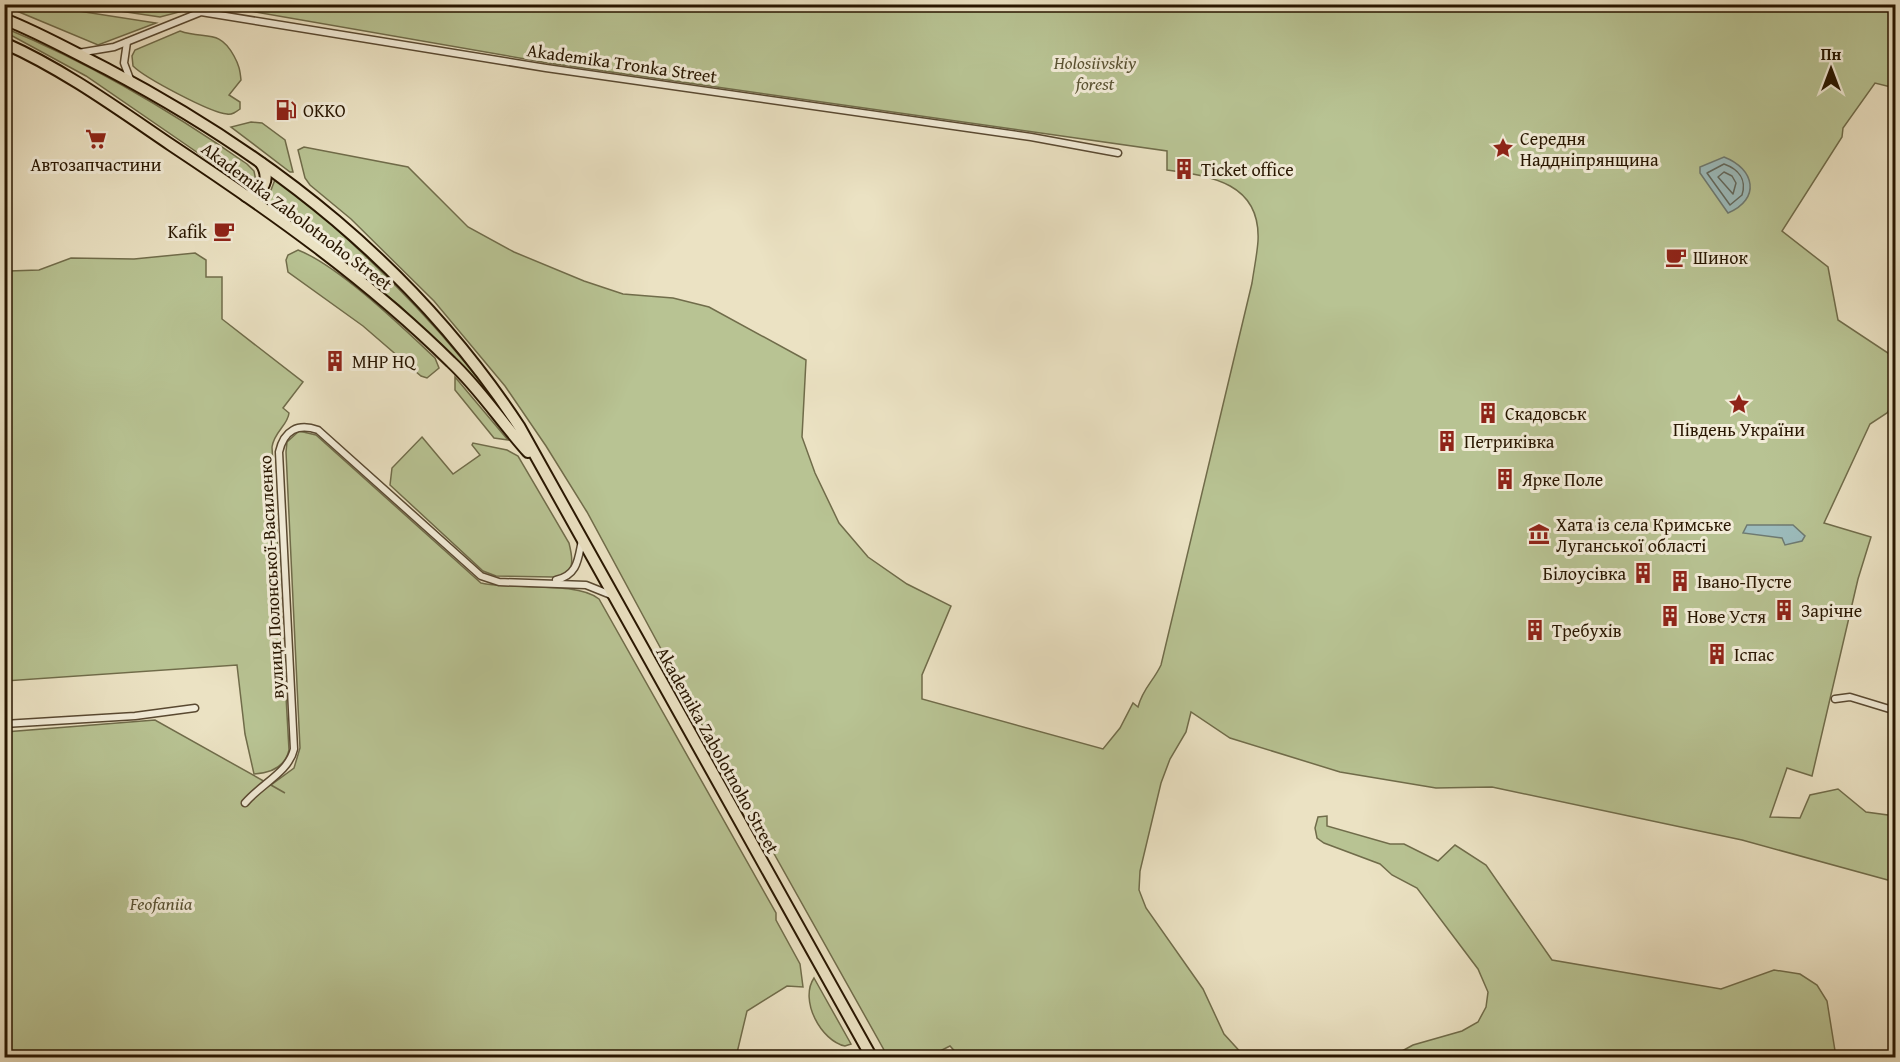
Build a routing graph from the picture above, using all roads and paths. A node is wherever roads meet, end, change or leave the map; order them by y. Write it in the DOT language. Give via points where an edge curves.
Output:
graph roads {
  1 [pos="4,19"];
  2 [pos="127,42"];
  3 [pos="6,43"];
  4 [pos="75,53"];
  5 [pos="132,83"];
  6 [pos="1118,153"];
  7 [pos="261,163"];
  8 [pos="246,196"];
  9 [pos="4,198"];
  10 [pos="535,458"];
  11 [pos="582,538"];
  12 [pos="547,582"];
  13 [pos="614,596"];
  14 [pos="1835,699"];
  15 [pos="195,708"];
  16 [pos="1896,711"];
  17 [pos="4,724"];
  18 [pos="244,803"];
  19 [pos="872,1058"];
  1 -- 4 [label="highway, Akademika Zabolotnoho Street"];
  2 -- 4 [label="street, Akademika Tronka Street"];
  2 -- 5 [label="street" via="125,72"];
  2 -- 6 [label="street, Akademika Tronka Street" via="201,12"];
  3 -- 8 [label="highway, Akademika Zabolotnoho Street" via="122,111"];
  3 -- 9 [label="street"];
  4 -- 5 [label="highway, Akademika Zabolotnoho Street"];
  5 -- 7 [label="highway, Akademika Zabolotnoho Street"];
  7 -- 8 [label="highway" via="267,177 265,184"];
  7 -- 10 [label="highway, Akademika Zabolotnoho Street" via="301,190 358,238 429,311 502,400"];
  8 -- 10 [label="highway, Akademika Zabolotnoho Street" via="418,330 472,383"];
  10 -- 11 [label="highway, Akademika Zabolotnoho Street"];
  11 -- 12 [label="street, вулиця Полонської-Василенко" via="571,574"];
  11 -- 13 [label="highway, Akademika Zabolotnoho Street"];
  12 -- 13 [label="street, вулиця Полонської-Василенко" via="586,585"];
  12 -- 18 [label="street, вулиця Полонської-Василенко" via="499,582 481,576 318,430 306,426 288,433 279,452 294,749 286,768 258,787"];
  13 -- 19 [label="highway, Akademika Zabolotnoho Street"];
  14 -- 16 [label="street" via="1850,697"];
  15 -- 17 [label="street"];
}
